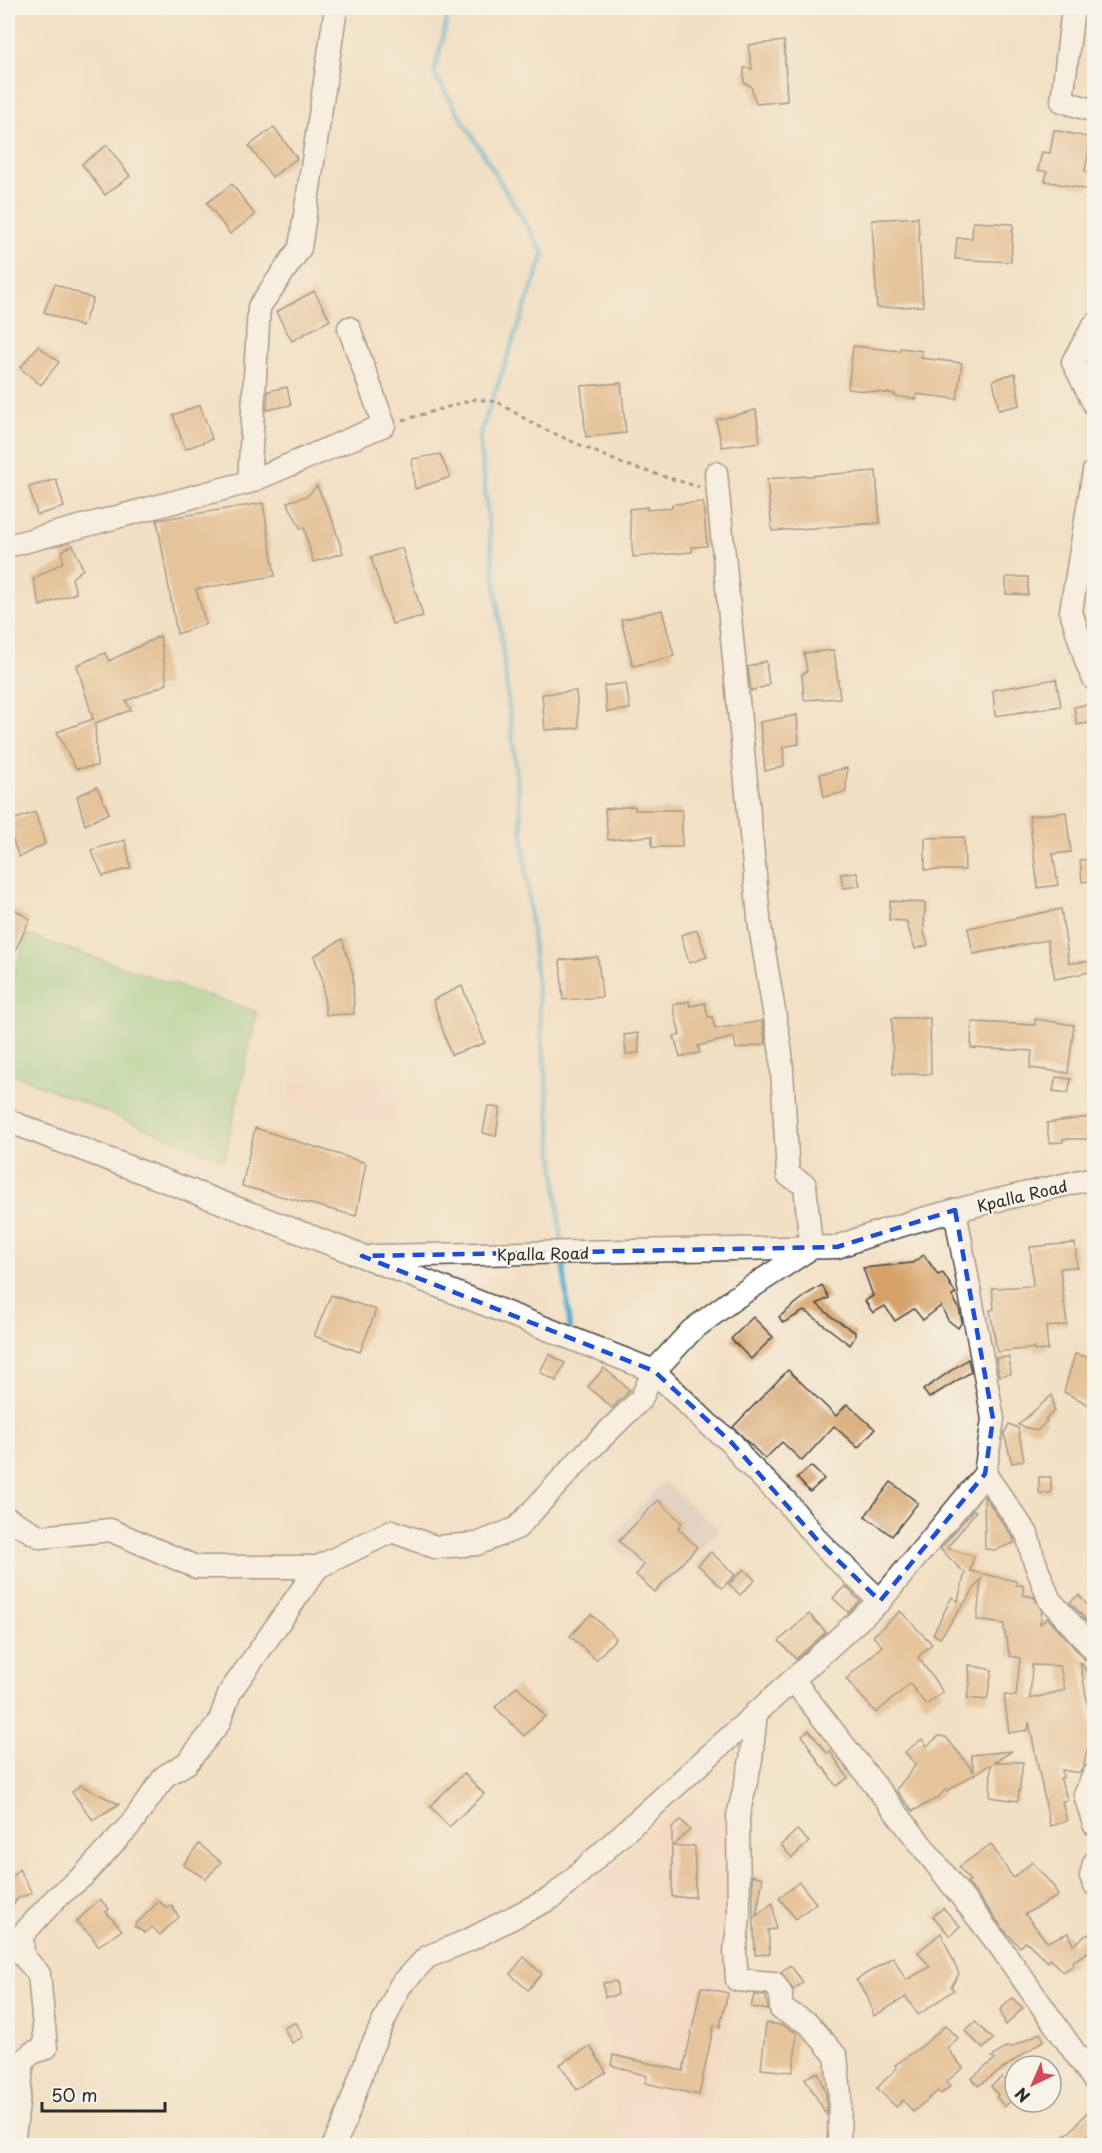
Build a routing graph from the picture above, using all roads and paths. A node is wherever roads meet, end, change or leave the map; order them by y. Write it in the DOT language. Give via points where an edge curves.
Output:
graph roads {
  1 [pos="336,8"];
  2 [pos="1073,8"];
  3 [pos="1095,111"];
  4 [pos="1095,325"];
  5 [pos="349,328"];
  6 [pos="1095,404"];
  7 [pos="384,425"];
  8 [pos="1095,471"];
  9 [pos="249,482"];
  10 [pos="717,482"];
  11 [pos="8,546"];
  12 [pos="1095,679"];
  13 [pos="8,1121"];
  14 [pos="1095,1178"];
  15 [pos="955,1210"];
  16 [pos="811,1248"];
  17 [pos="362,1256"];
  18 [pos="654,1371"];
  19 [pos="985,1474"];
  20 [pos="8,1519"];
  21 [pos="318,1567"];
  22 [pos="880,1601"];
  23 [pos="1095,1650"];
  24 [pos="794,1681"];
  25 [pos="756,1712"];
  26 [pos="1095,1774"];
  27 [pos="1095,1824"];
  28 [pos="1095,1863"];
  29 [pos="1095,1884"];
  30 [pos="15,1957"];
  31 [pos="1095,2080"];
  32 [pos="13,2145"];
  33 [pos="333,2145"];
  34 [pos="839,2145"];
  1 -- 9 [label="street" via="300,248 259,307"];
  2 -- 3 [label="street" via="1062,101"];
  4 -- 6 [label="street" via="1073,362"];
  5 -- 7 [label="street"];
  7 -- 9 [label="street"];
  7 -- 10 [label="path" via="475,399 498,402 535,425 623,464"];
  8 -- 12 [label="street" via="1071,611 1086,664"];
  9 -- 11 [label="street"];
  10 -- 16 [label="street" via="760,927 781,1053 788,1175 805,1185"];
  13 -- 17 [label="street, Kpalla Road"];
  14 -- 15 [label="street, Kpalla Road"];
  15 -- 16 [label="street, Kpalla Road" via="837,1247"];
  15 -- 19 [label="street" via="993,1419"];
  16 -- 17 [label="street, Kpalla Road"];
  16 -- 18 [label="street" via="700,1323"];
  17 -- 18 [label="street"];
  18 -- 21 [label="street" via="641,1399 517,1528 477,1544 435,1547 392,1531"];
  18 -- 22 [label="street" via="732,1443 820,1543"];
  19 -- 22 [label="street"];
  19 -- 23 [label="street" via="1027,1534 1049,1599"];
  20 -- 21 [label="street" via="41,1537 110,1530 196,1567"];
  21 -- 30 [label="street" via="230,1692 219,1724 187,1763 165,1776 131,1824 83,1876 22,1935"];
  22 -- 24 [label="street"];
  24 -- 25 [label="street"];
  24 -- 31 [label="street" via="999,1945"];
  25 -- 33 [label="street" via="553,1897 470,1940 427,1957 400,1986"];
  25 -- 34 [label="street" via="751,1760 738,1816 738,1980 774,1983 781,1994 782,2009 808,2023 836,2056"];
  26 -- 27 [label="street" via="1085,1795"];
  28 -- 29 [label="street" via="1091,1876"];
  30 -- 32 [label="street" via="39,1974 46,2048 22,2061"];
}
